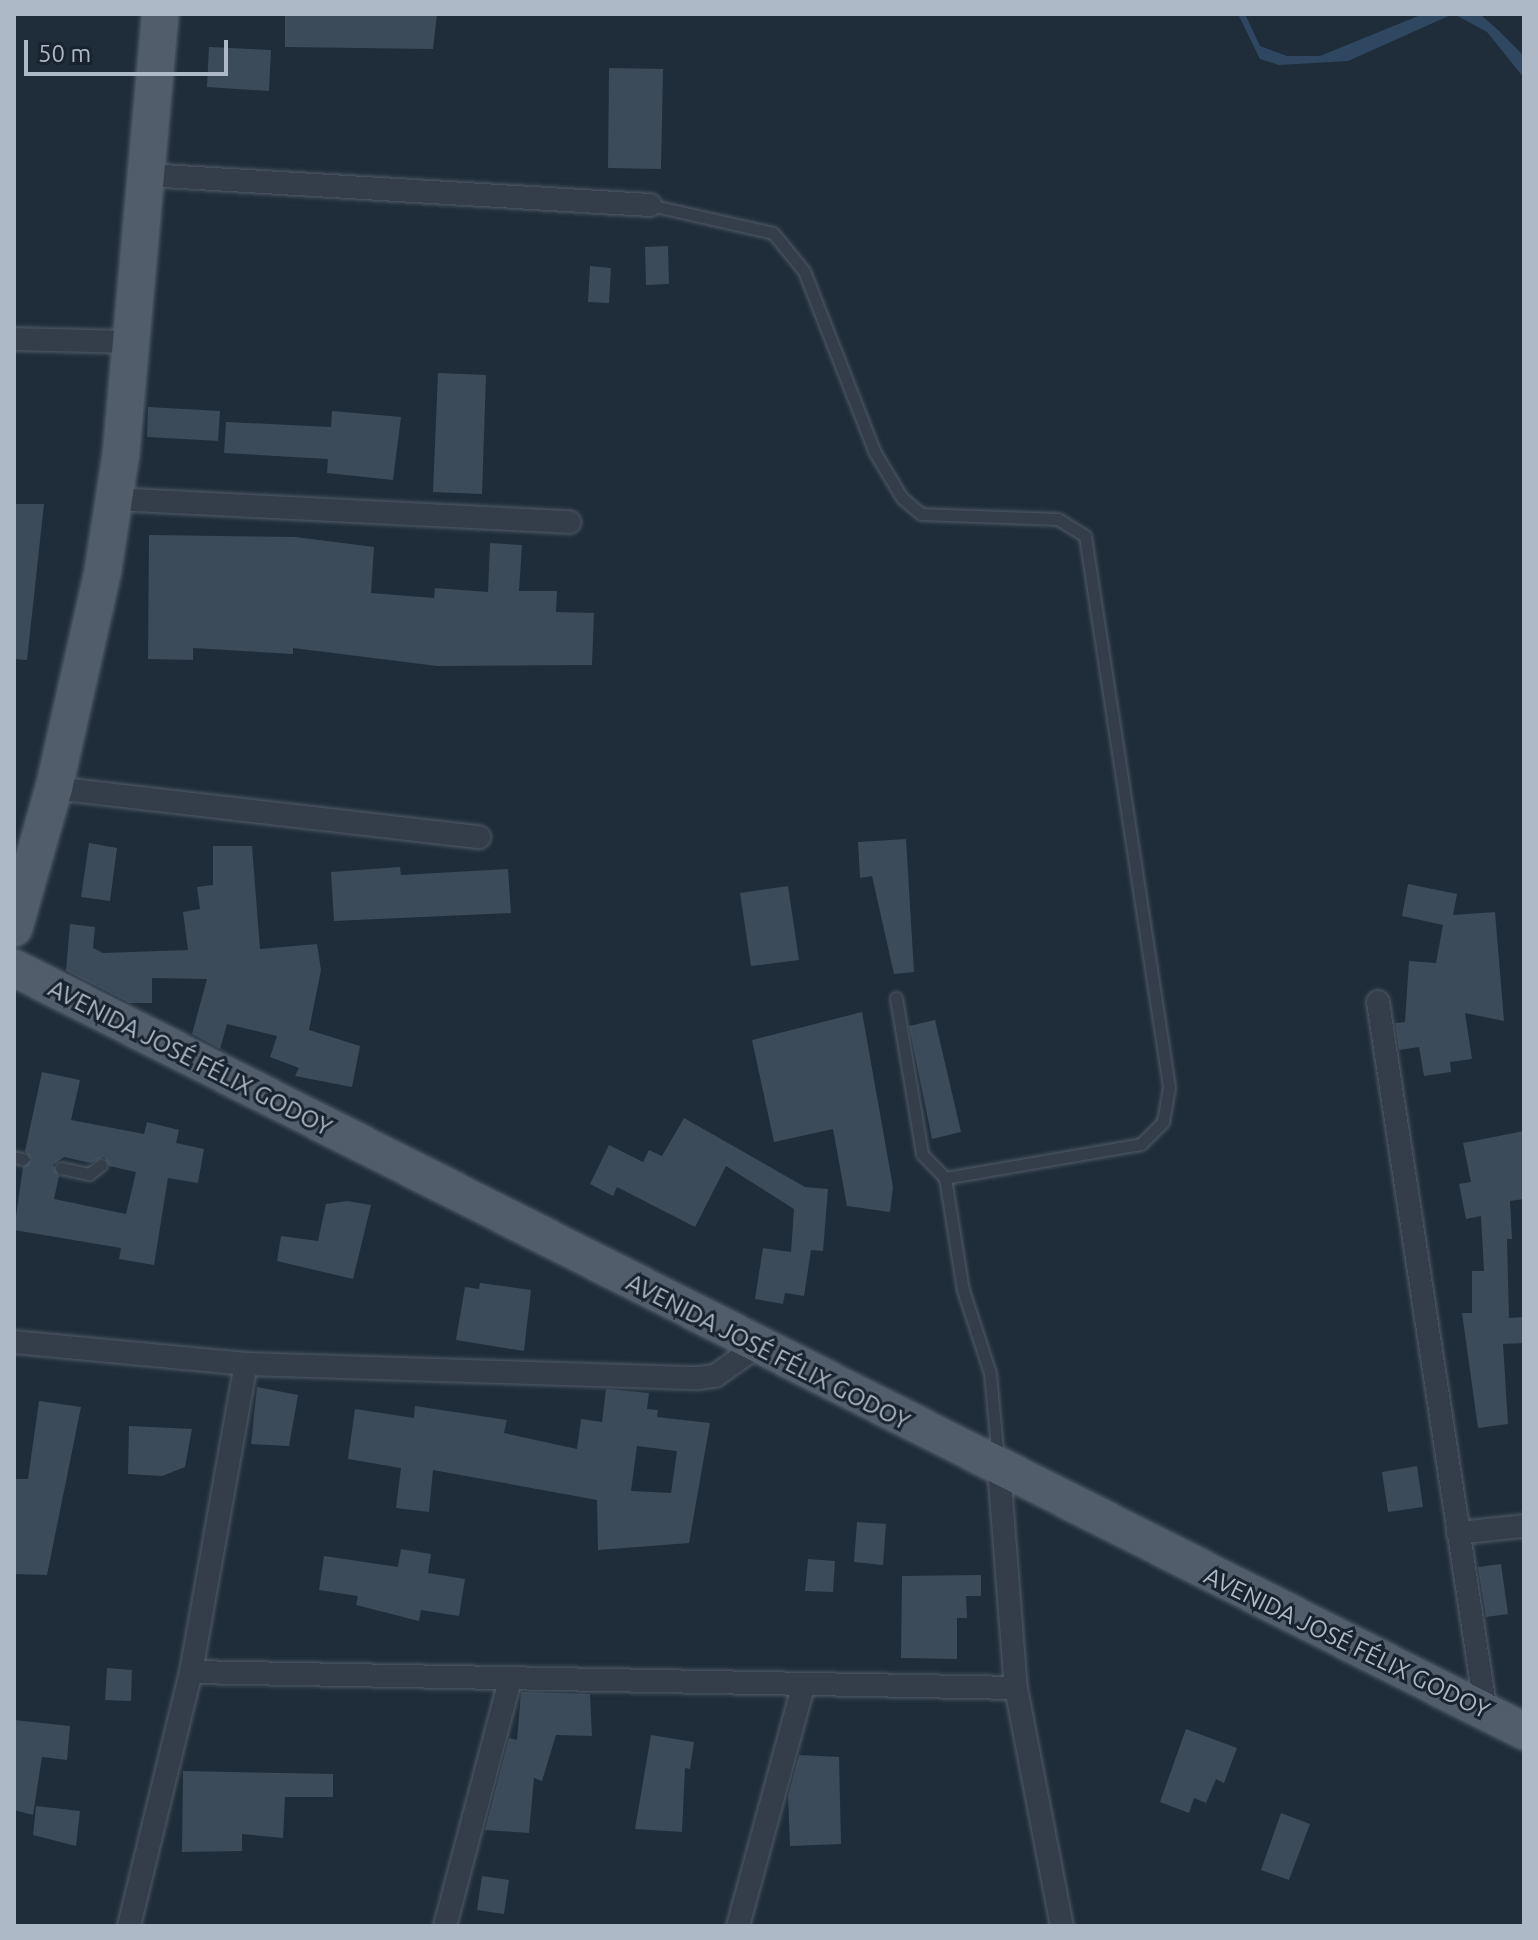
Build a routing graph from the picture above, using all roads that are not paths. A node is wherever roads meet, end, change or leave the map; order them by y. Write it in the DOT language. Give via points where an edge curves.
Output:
graph roads {
  1 [pos="160,14"];
  2 [pos="146,175"];
  3 [pos="650,205"];
  4 [pos="14,339"];
  5 [pos="128,342"];
  6 [pos="114,499"];
  7 [pos="569,522"];
  8 [pos="54,788"];
  9 [pos="479,837"];
  10 [pos="14,928"];
  11 [pos="14,968"];
  12 [pos="896,998"];
  13 [pos="1378,1002"];
  14 [pos="101,1165"];
  15 [pos="61,1168"];
  16 [pos="945,1178"];
  17 [pos="14,1342"];
  18 [pos="756,1347"];
  19 [pos="246,1364"];
  20 [pos="999,1469"];
  21 [pos="1524,1526"];
  22 [pos="1458,1533"];
  23 [pos="191,1672"];
  24 [pos="509,1683"];
  25 [pos="803,1686"];
  26 [pos="1016,1688"];
  27 [pos="1486,1712"];
  28 [pos="1524,1731"];
  29 [pos="129,1926"];
  30 [pos="445,1926"];
  31 [pos="738,1926"];
  32 [pos="1062,1926"];
  1 -- 2 [label="main road"];
  2 -- 3 [label="street"];
  2 -- 5 [label="main road"];
  3 -- 16 [label="lane" via="773,233 804,271 874,451 902,498 921,514 1058,519 1085,536 1169,1087 1163,1122 1141,1144"];
  4 -- 5 [label="street"];
  5 -- 6 [label="main road"];
  6 -- 7 [label="street"];
  6 -- 8 [label="main road"];
  8 -- 9 [label="street"];
  8 -- 10 [label="main road"];
  11 -- 18 [label="main road, AVENIDA JOSÉ FÉLIX GODOY"];
  12 -- 16 [label="lane" via="922,1154"];
  13 -- 22 [label="street"];
  14 -- 15 [label="lane" via="89,1174"];
  16 -- 20 [label="lane" via="963,1290 990,1373"];
  17 -- 19 [label="street"];
  18 -- 19 [label="street" via="715,1376 698,1378"];
  18 -- 20 [label="main road, AVENIDA JOSÉ FÉLIX GODOY"];
  19 -- 23 [label="street"];
  20 -- 26 [label="street"];
  20 -- 27 [label="main road, AVENIDA JOSÉ FÉLIX GODOY"];
  21 -- 22 [label="street"];
  22 -- 27 [label="street"];
  23 -- 24 [label="street"];
  23 -- 29 [label="street"];
  24 -- 25 [label="street"];
  24 -- 30 [label="street"];
  25 -- 26 [label="street"];
  25 -- 31 [label="street"];
  26 -- 32 [label="street"];
  27 -- 28 [label="main road, AVENIDA JOSÉ FÉLIX GODOY"];
}
